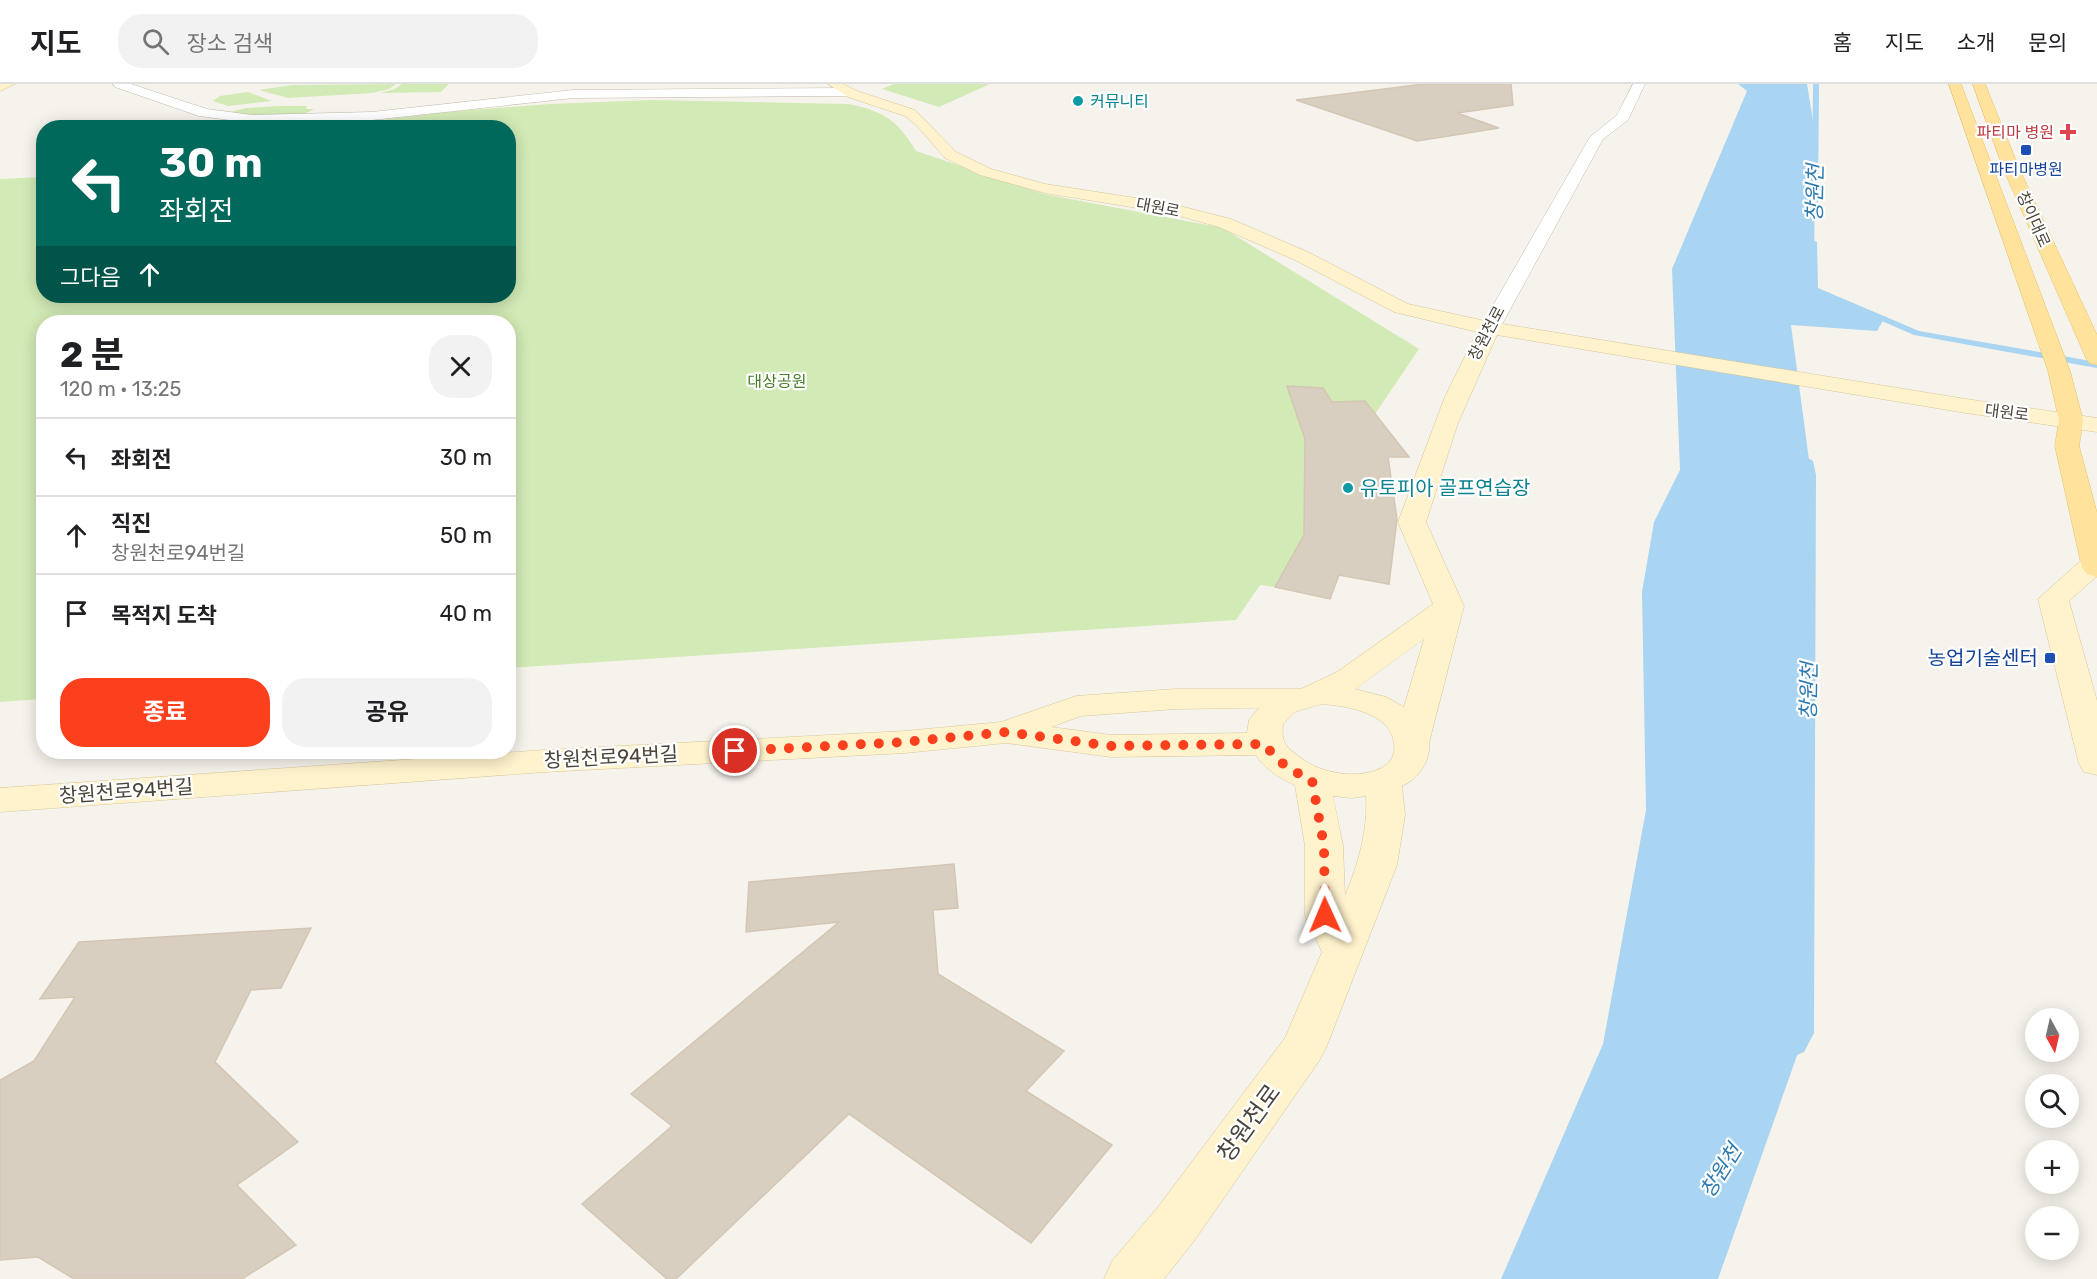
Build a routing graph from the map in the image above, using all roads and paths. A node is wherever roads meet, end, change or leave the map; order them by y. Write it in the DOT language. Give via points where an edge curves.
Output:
graph roads {
  1 [pos="9,84"];
  2 [pos="119,84"];
  3 [pos="1639,84"];
  4 [pos="1954,84"];
  5 [pos="1979,84"];
  6 [pos="0,87"];
  7 [pos="840,88"];
  8 [pos="1490,328"];
  9 [pos="2095,355"];
  10 [pos="2071,420"];
  11 [pos="2097,425"];
  12 [pos="2096,565"];
  13 [pos="1449,606"];
  14 [pos="1308,696"];
  15 [pos="1006,732"];
  16 [pos="1412,742"];
  17 [pos="1265,744"];
  18 [pos="2097,764"];
  19 [pos="1312,780"];
  20 [pos="1383,781"];
  21 [pos="0,800"];
  22 [pos="1343,952"];
  23 [pos="1131,1279"];
  1 -- 6 [label="street"];
  2 -- 7 [label="street" via="204,113 263,119 372,116 573,94"];
  3 -- 8 [label="street, 창원천로" via="1623,117 1597,137"];
  4 -- 10 [label="main road, 창이대로" via="2050,347"];
  5 -- 9 [label="main road, 창이대로" via="2011,168"];
  7 -- 8 [label="street, 대원로" via="909,112 949,155 986,171 1031,184 1178,210 1224,223 1265,238 1401,308"];
  8 -- 10 [label="street, 대원로"];
  8 -- 13 [label="street, 창원천로" via="1449,410 1412,522"];
  10 -- 11 [label="street, 대원로"];
  10 -- 12 [label="main road" via="2067,446"];
  12 -- 18 [label="street" via="2053,599"];
  13 -- 14 [label="street" via="1348,679"];
  13 -- 16 [label="street"];
  14 -- 15 [label="street" via="1077,706"];
  14 -- 16 [label="street" via="1344,696 1369,702 1390,713 1405,727"];
  14 -- 17 [label="street" via="1279,705 1268,716 1262,729"];
  15 -- 17 [label="street" via="1111,746"];
  15 -- 21 [label="street, 창원천로94번길" via="905,742 545,761"];
  16 -- 20 [label="street" via="1411,758 1400,772"];
  17 -- 19 [label="street" via="1274,758"];
  19 -- 20 [label="street" via="1361,786"];
  19 -- 22 [label="street" via="1324,846 1325,915"];
  20 -- 22 [label="street, 창원천로" via="1386,815 1377,865"];
  22 -- 23 [label="street, 창원천로" via="1304,1048 1176,1224"];
}
